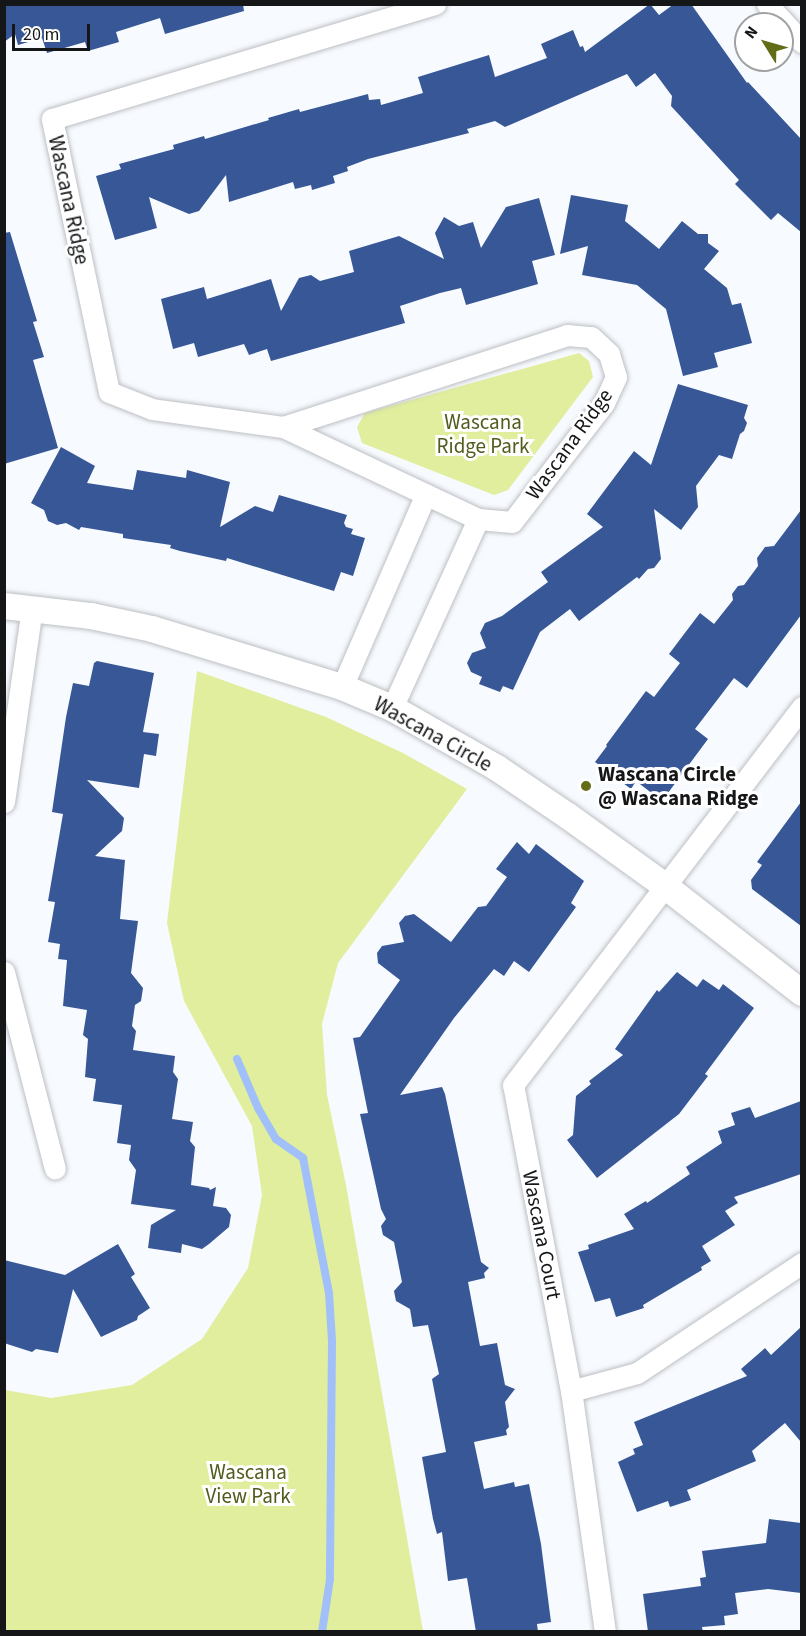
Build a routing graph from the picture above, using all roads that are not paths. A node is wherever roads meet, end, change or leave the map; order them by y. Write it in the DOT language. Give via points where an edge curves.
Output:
graph roads {
  1 [pos="435,4"];
  2 [pos="767,4"];
  3 [pos="801,42"];
  4 [pos="283,427"];
  5 [pos="426,494"];
  6 [pos="478,519"];
  7 [pos="4,606"];
  8 [pos="32,608"];
  9 [pos="342,687"];
  10 [pos="801,706"];
  11 [pos="393,708"];
  12 [pos="4,802"];
  13 [pos="665,886"];
  14 [pos="4,972"];
  15 [pos="801,993"];
  16 [pos="55,1169"];
  17 [pos="801,1263"];
  18 [pos="571,1391"];
  19 [pos="605,1632"];
  1 -- 4 [label="street, Wascana Ridge" via="52,118 109,392 152,409"];
  2 -- 3 [label="street"];
  4 -- 5 [label="street, Wascana Ridge"];
  4 -- 6 [label="street, Wascana Ridge" via="567,335 591,337 609,354 616,377 604,403 512,522"];
  5 -- 6 [label="street, Wascana Ridge"];
  5 -- 9 [label="street"];
  6 -- 11 [label="street"];
  7 -- 8 [label="street, Wascana Circle"];
  8 -- 9 [label="street, Wascana Circle" via="152,629"];
  8 -- 12 [label="street"];
  9 -- 11 [label="street, Wascana Circle"];
  10 -- 13 [label="street"];
  11 -- 13 [label="street, Wascana Circle" via="497,768"];
  13 -- 15 [label="street, Wascana Circle"];
  13 -- 18 [label="street, Wascana Court" via="513,1085"];
  14 -- 16 [label="street"];
  17 -- 18 [label="street" via="637,1373"];
  18 -- 19 [label="street, Wascana Court"];
}
